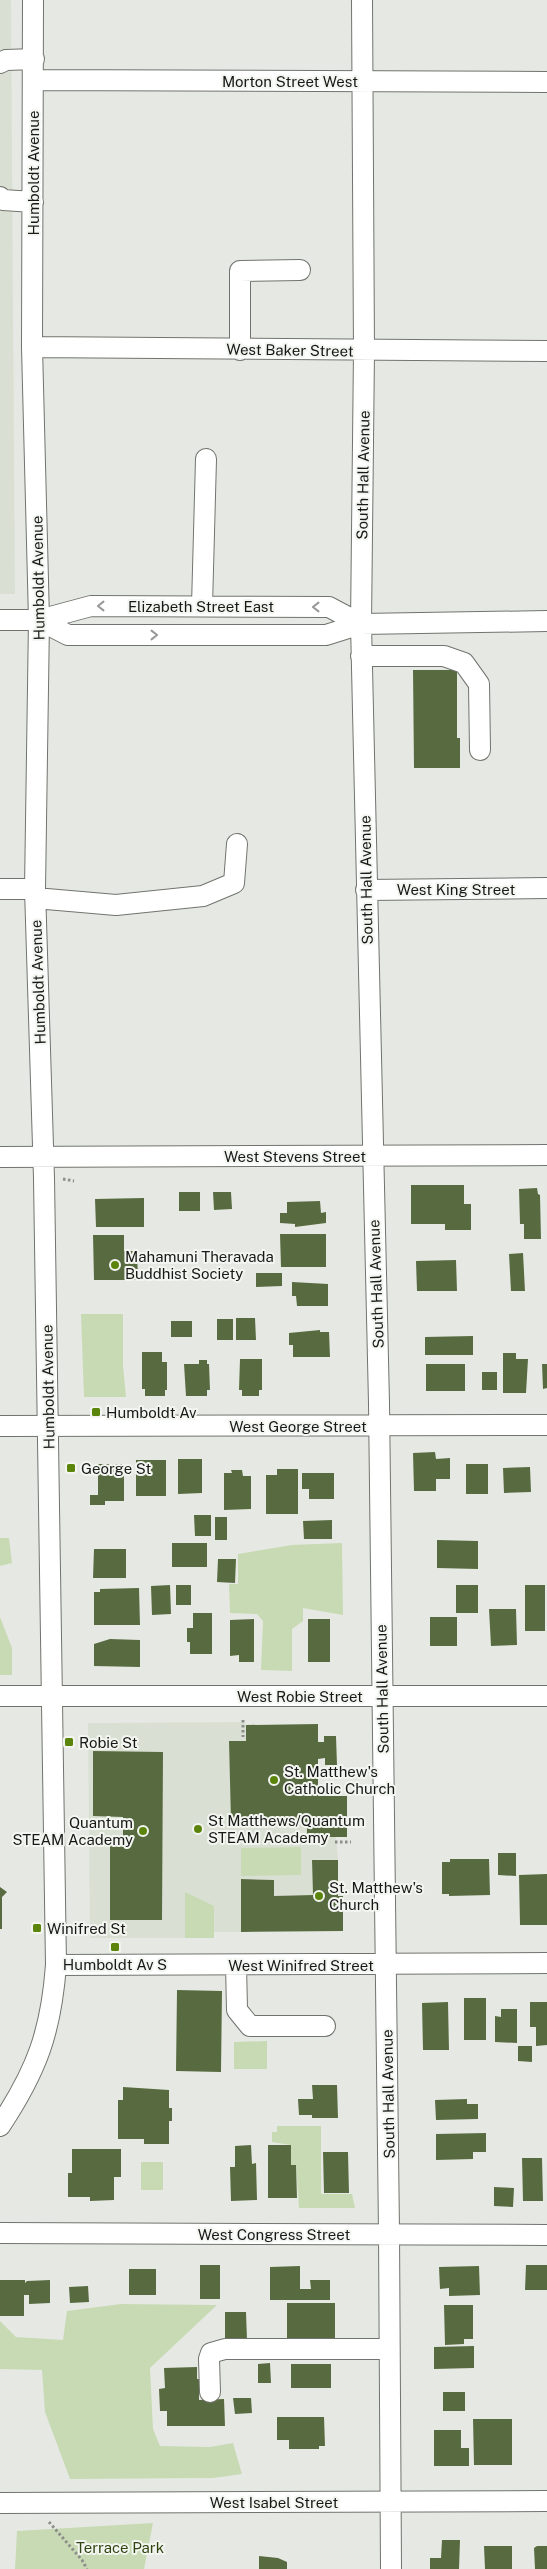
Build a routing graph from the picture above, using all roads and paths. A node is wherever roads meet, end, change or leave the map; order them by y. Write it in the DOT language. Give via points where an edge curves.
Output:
graph roads {
  1 [pos="33,0"];
  2 [pos="362,0"];
  3 [pos="34,59"];
  4 [pos="0,63"];
  5 [pos="34,80"];
  6 [pos="362,82"];
  7 [pos="547,82"];
  8 [pos="0,197"];
  9 [pos="33,202"];
  10 [pos="300,270"];
  11 [pos="32,347"];
  12 [pos="240,350"];
  13 [pos="364,351"];
  14 [pos="547,351"];
  15 [pos="206,459"];
  16 [pos="202,606"];
  17 [pos="0,620"];
  18 [pos="39,620"];
  19 [pos="547,621"];
  20 [pos="361,624"];
  21 [pos="361,656"];
  22 [pos="480,750"];
  23 [pos="237,844"];
  24 [pos="547,888"];
  25 [pos="0,889"];
  26 [pos="366,890"];
  27 [pos="35,894"];
  28 [pos="547,1155"];
  29 [pos="374,1156"];
  30 [pos="0,1157"];
  31 [pos="44,1157"];
  32 [pos="62,1179"];
  33 [pos="74,1181"];
  34 [pos="379,1425"];
  35 [pos="547,1425"];
  36 [pos="0,1426"];
  37 [pos="49,1426"];
  38 [pos="0,1696"];
  39 [pos="52,1696"];
  40 [pos="382,1696"];
  41 [pos="547,1696"];
  42 [pos="243,1720"];
  43 [pos="243,1737"];
  44 [pos="335,1842"];
  45 [pos="351,1842"];
  46 [pos="547,1963"];
  47 [pos="386,1964"];
  48 [pos="56,1965"];
  49 [pos="236,1965"];
  50 [pos="325,2026"];
  51 [pos="0,2126"];
  52 [pos="0,2233"];
  53 [pos="389,2234"];
  54 [pos="547,2235"];
  55 [pos="389,2350"];
  56 [pos="210,2392"];
  57 [pos="547,2501"];
  58 [pos="389,2502"];
  59 [pos="0,2503"];
  60 [pos="36,2503"];
  61 [pos="87,2569"];
  62 [pos="391,2569"];
  1 -- 3 [label="street, Humboldt Avenue"];
  2 -- 6 [label="street, South Hall Avenue"];
  3 -- 4 [label="street"];
  3 -- 5 [label="street, Humboldt Avenue"];
  5 -- 6 [label="street, Morton Street West"];
  5 -- 9 [label="street, Humboldt Avenue"];
  6 -- 7 [label="street, Morton Street West"];
  6 -- 13 [label="street, South Hall Avenue"];
  8 -- 9 [label="street"];
  9 -- 11 [label="street, Humboldt Avenue"];
  10 -- 12 [label="street" via="240,271"];
  11 -- 12 [label="street, West Baker Street"];
  11 -- 18 [label="street, Humboldt Avenue"];
  12 -- 13 [label="street, West Baker Street"];
  13 -- 14 [label="street, West Baker Street"];
  13 -- 20 [label="street, South Hall Avenue"];
  15 -- 16 [label="street"];
  16 -- 18 [label="street, Elizabeth Street East, one-way" via="91,606"];
  20 -- 16 [label="street, Elizabeth Street East, one-way" via="329,607"];
  17 -- 18 [label="street, Elizabeth Street East"];
  18 -- 20 [label="street, Elizabeth Street East, one-way" via="68,635 326,635"];
  18 -- 27 [label="street, Humboldt Avenue"];
  19 -- 20 [label="street, Elizabeth Street East"];
  20 -- 21 [label="street, South Hall Avenue"];
  21 -- 22 [label="street" via="444,656 464,663 479,684"];
  21 -- 26 [label="street, South Hall Avenue"];
  23 -- 27 [label="street" via="234,883 203,896 116,905"];
  24 -- 26 [label="street, West King Street"];
  25 -- 27 [label="street"];
  26 -- 29 [label="street, South Hall Avenue"];
  27 -- 31 [label="street, Humboldt Avenue"];
  28 -- 29 [label="street, West Stevens Street"];
  29 -- 31 [label="street, West Stevens Street"];
  29 -- 34 [label="street, South Hall Avenue"];
  30 -- 31 [label="street, West Stevens Street"];
  31 -- 37 [label="street, Humboldt Avenue"];
  32 -- 33 [label="path"];
  34 -- 35 [label="street, West George Street"];
  34 -- 37 [label="street, West George Street"];
  34 -- 40 [label="street, South Hall Avenue"];
  36 -- 37 [label="street, West George Street"];
  37 -- 39 [label="street, Humboldt Avenue"];
  38 -- 39 [label="street, West Robie Street"];
  39 -- 40 [label="street, West Robie Street"];
  39 -- 48 [label="street, Humboldt Avenue"];
  40 -- 41 [label="street, West Robie Street"];
  40 -- 47 [label="street, South Hall Avenue"];
  42 -- 43 [label="path"];
  44 -- 45 [label="path"];
  46 -- 47 [label="street, West Winifred Street"];
  47 -- 49 [label="street, West Winifred Street"];
  47 -- 53 [label="street, South Hall Avenue"];
  48 -- 49 [label="street, West Winifred Street"];
  48 -- 51 [label="street, Humboldt Avenue" via="52,2008 39,2056 26,2085"];
  49 -- 50 [label="street" via="237,2010 250,2026"];
  52 -- 53 [label="street, West Congress Street"];
  53 -- 54 [label="street, West Congress Street"];
  53 -- 55 [label="street, South Hall Avenue"];
  55 -- 56 [label="street" via="225,2349 212,2353 209,2359"];
  55 -- 58 [label="street, South Hall Avenue"];
  57 -- 58 [label="street, West Isabel Street"];
  58 -- 60 [label="street, West Isabel Street"];
  58 -- 62 [label="street, South Hall Avenue"];
  59 -- 60 [label="street, West Isabel Street"];
  60 -- 61 [label="path"];
}
